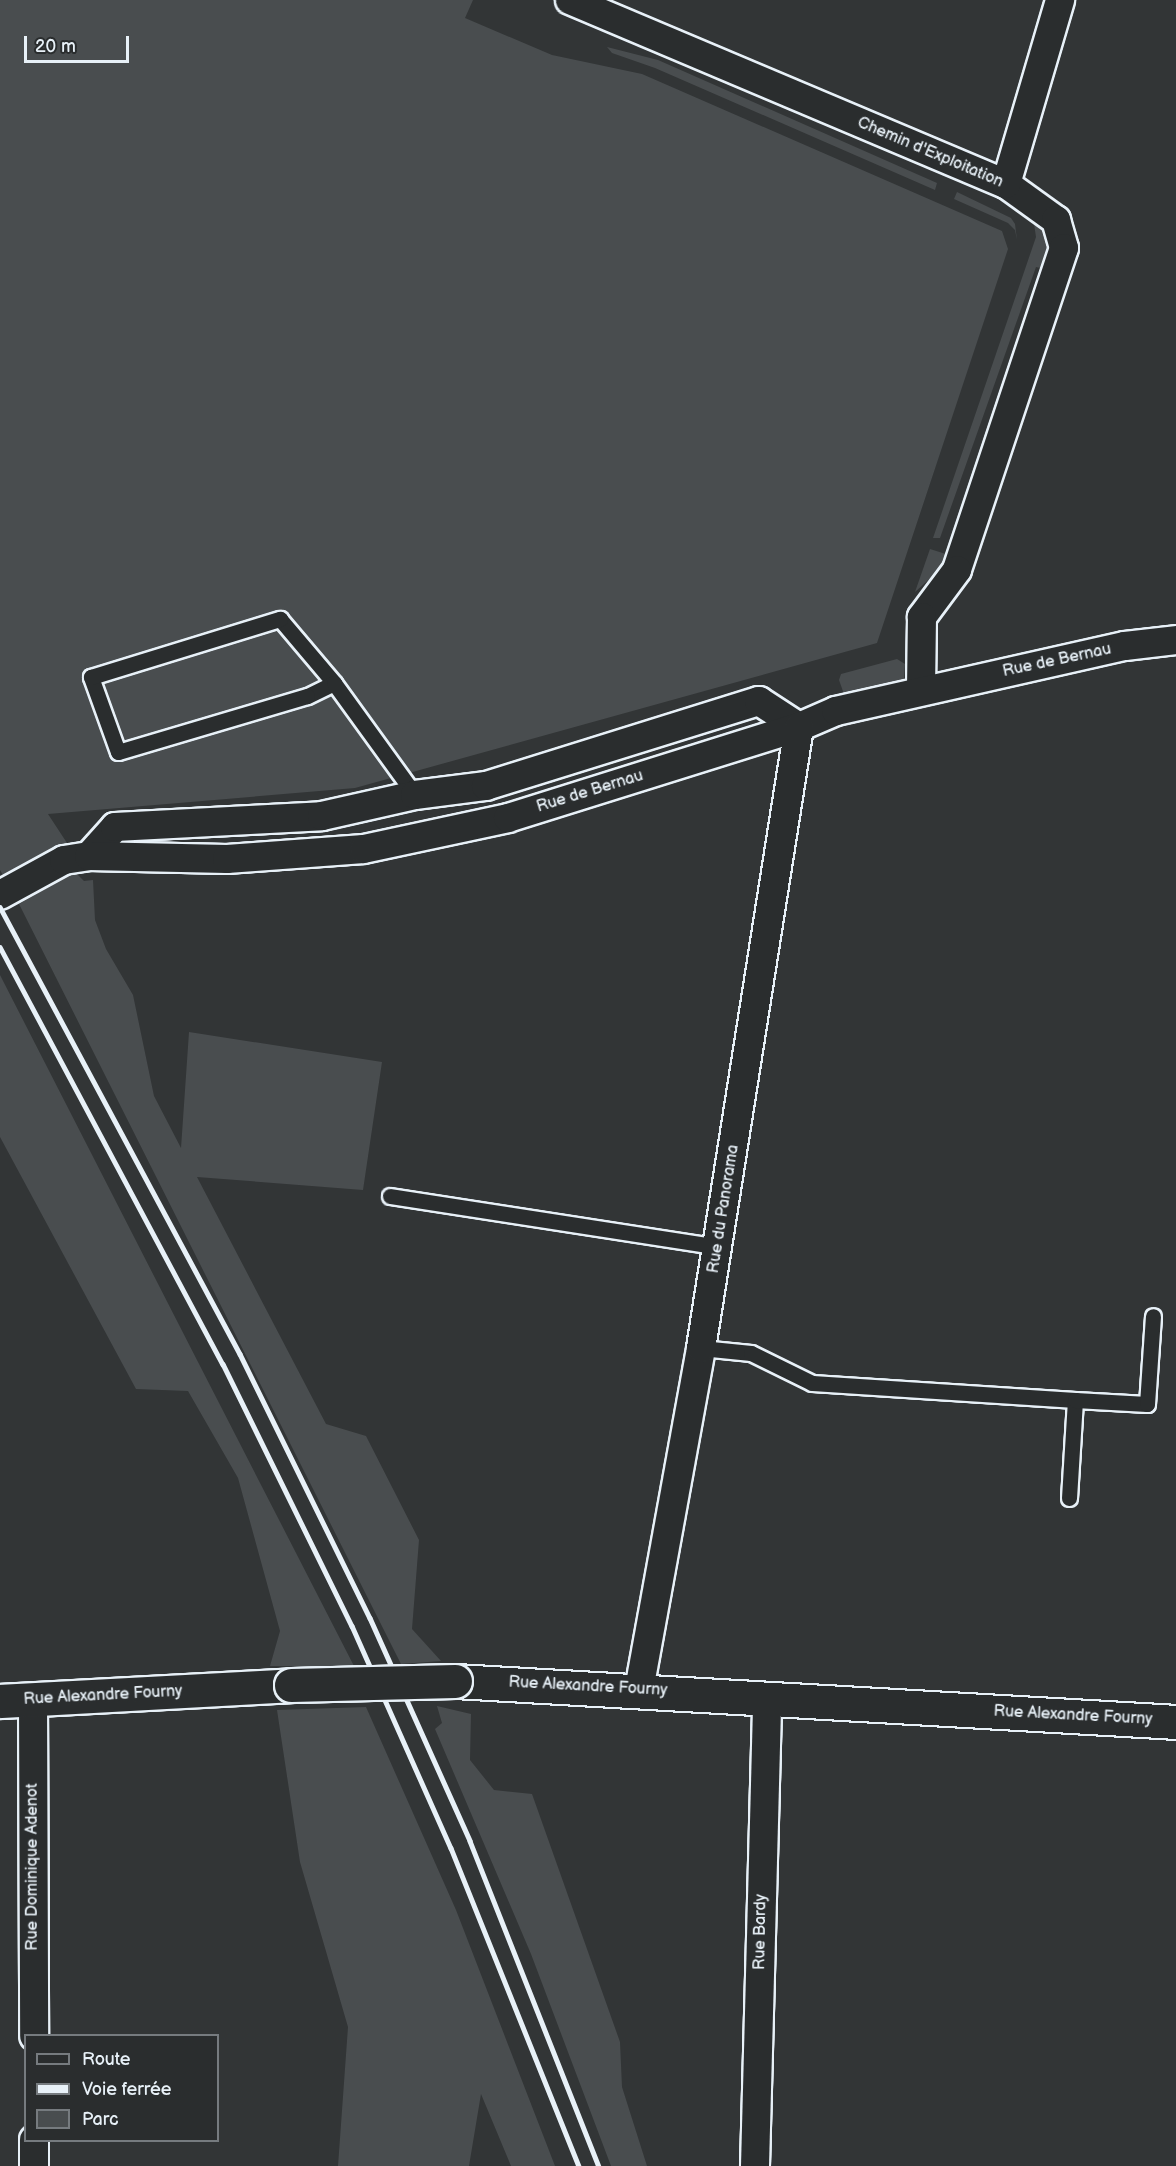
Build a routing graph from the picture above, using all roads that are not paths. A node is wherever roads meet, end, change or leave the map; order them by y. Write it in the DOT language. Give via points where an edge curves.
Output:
graph roads {
  1 [pos="570,0"];
  2 [pos="1060,0"];
  3 [pos="1006,184"];
  4 [pos="1176,640"];
  5 [pos="334,683"];
  6 [pos="921,689"];
  7 [pos="798,727"];
  8 [pos="415,795"];
  9 [pos="76,858"];
  10 [pos="0,895"];
  11 [pos="390,1196"];
  12 [pos="718,1246"];
  13 [pos="1153,1316"];
  14 [pos="701,1348"];
  15 [pos="1075,1400"];
  16 [pos="1069,1498"];
  17 [pos="639,1690"];
  18 [pos="767,1698"];
  19 [pos="33,1699"];
  20 [pos="0,1701"];
  21 [pos="1176,1722"];
  22 [pos="34,2034"];
  23 [pos="34,2142"];
  24 [pos="34,2166"];
  25 [pos="755,2166"];
  1 -- 3 [label="street, Chemin d'Exploitation"];
  2 -- 3 [label="street"];
  3 -- 6 [label="street, Chemin d'Exploitation" via="1056,220 1064,248 957,570 922,617"];
  4 -- 6 [label="street, Rue de Bernau" via="1125,646"];
  5 -- 5 [label="lane" via="280,619 91,677 118,752 307,696"];
  5 -- 8 [label="lane"];
  6 -- 7 [label="street, Rue de Bernau" via="836,711"];
  7 -- 8 [label="street" via="759,701 486,786"];
  7 -- 9 [label="street, Rue de Bernau" via="508,818 364,849 227,859"];
  7 -- 12 [label="street, Rue du Panorama"];
  8 -- 9 [label="street" via="322,816 115,827"];
  9 -- 10 [label="street, Rue de Bernau"];
  11 -- 12 [label="lane"];
  12 -- 14 [label="street, Rue du Panorama"];
  13 -- 15 [label="lane" via="1147,1404"];
  14 -- 15 [label="lane" via="751,1353 812,1383"];
  14 -- 17 [label="street, Rue du Panorama"];
  15 -- 16 [label="lane"];
  17 -- 18 [label="street, Rue Alexandre Fourny"];
  17 -- 19 [label="street, Rue Alexandre Fourny, bridge" via="455,1681"];
  18 -- 21 [label="street, Rue Alexandre Fourny"];
  18 -- 25 [label="street, Rue Bardy"];
  19 -- 20 [label="street, Rue Alexandre Fourny"];
  19 -- 22 [label="street, Rue Dominique Adenot"];
  23 -- 24 [label="street"];
}
